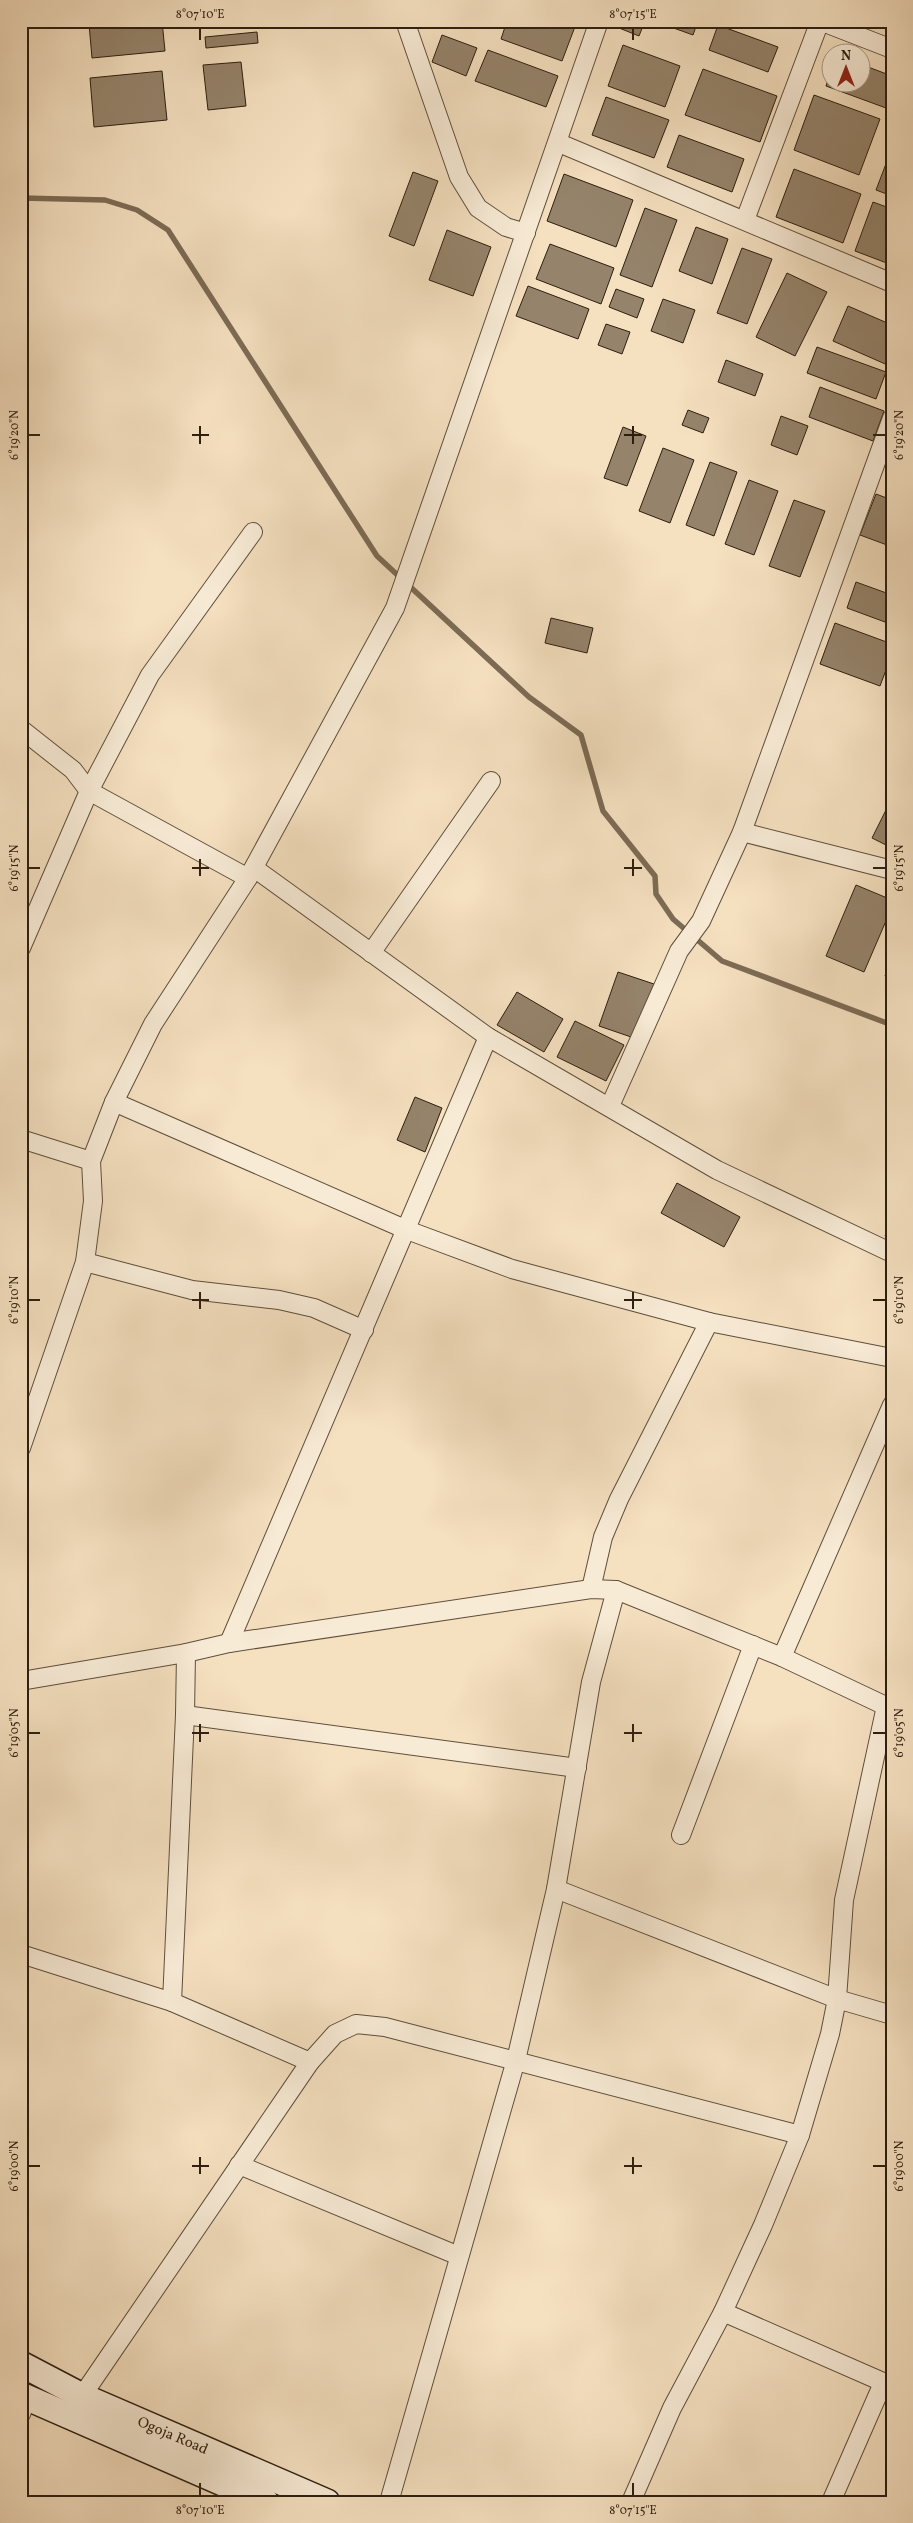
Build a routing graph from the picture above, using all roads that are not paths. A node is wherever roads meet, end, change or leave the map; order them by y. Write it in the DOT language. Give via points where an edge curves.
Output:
graph roads {
  1 [pos="405,21"];
  2 [pos="599,21"];
  3 [pos="820,21"];
  4 [pos="892,49"];
  5 [pos="559,142"];
  6 [pos="745,220"];
  7 [pos="526,233"];
  8 [pos="892,283"];
  9 [pos="892,418"];
  10 [pos="253,532"];
  11 [pos="21,729"];
  12 [pos="491,781"];
  13 [pos="89,790"];
  14 [pos="742,832"];
  15 [pos="892,870"];
  16 [pos="251,873"];
  17 [pos="21,948"];
  18 [pos="371,952"];
  19 [pos="488,1037"];
  20 [pos="114,1102"];
  21 [pos="610,1106"];
  22 [pos="21,1139"];
  23 [pos="91,1161"];
  24 [pos="407,1230"];
  25 [pos="892,1253"];
  26 [pos="85,1262"];
  27 [pos="709,1322"];
  28 [pos="364,1330"];
  29 [pos="892,1358"];
  30 [pos="892,1405"];
  31 [pos="23,1438"];
  32 [pos="591,1589"];
  33 [pos="616,1590"];
  34 [pos="229,1643"];
  35 [pos="753,1645"];
  36 [pos="186,1653"];
  37 [pos="782,1657"];
  38 [pos="21,1681"];
  39 [pos="889,1707"];
  40 [pos="186,1715"];
  41 [pos="577,1768"];
  42 [pos="681,1835"];
  43 [pos="556,1889"];
  44 [pos="21,1954"];
  45 [pos="837,1999"];
  46 [pos="172,2002"];
  47 [pos="892,2015"];
  48 [pos="516,2060"];
  49 [pos="310,2062"];
  50 [pos="800,2135"];
  51 [pos="239,2165"];
  52 [pos="460,2256"];
  53 [pos="722,2312"];
  54 [pos="21,2364"];
  55 [pos="887,2385"];
  56 [pos="82,2396"];
  57 [pos="23,2402"];
  58 [pos="266,2502"];
  59 [pos="327,2502"];
  60 [pos="389,2502"];
  61 [pos="631,2502"];
  62 [pos="831,2502"];
  1 -- 7 [label="street" via="459,177 478,208 506,227"];
  2 -- 5 [label="street"];
  3 -- 4 [label="street"];
  3 -- 6 [label="street"];
  5 -- 6 [label="street"];
  5 -- 7 [label="street"];
  6 -- 8 [label="street"];
  7 -- 16 [label="street" via="395,608"];
  9 -- 14 [label="street"];
  10 -- 13 [label="street" via="150,675"];
  11 -- 13 [label="street" via="73,770"];
  12 -- 18 [label="street"];
  13 -- 16 [label="street" via="123,811"];
  13 -- 17 [label="street"];
  14 -- 15 [label="street"];
  14 -- 21 [label="street" via="701,921 679,951"];
  16 -- 18 [label="street"];
  16 -- 20 [label="street" via="153,1024"];
  18 -- 19 [label="street"];
  19 -- 21 [label="street"];
  19 -- 24 [label="street"];
  20 -- 23 [label="street"];
  20 -- 24 [label="street"];
  21 -- 25 [label="street" via="717,1170"];
  22 -- 23 [label="street"];
  23 -- 26 [label="street" via="93,1201"];
  24 -- 27 [label="street" via="512,1269"];
  24 -- 28 [label="street"];
  26 -- 28 [label="street" via="192,1290 279,1300 314,1308"];
  26 -- 31 [label="street"];
  27 -- 29 [label="street"];
  27 -- 32 [label="street" via="602,1537"];
  28 -- 34 [label="street"];
  30 -- 37 [label="street"];
  32 -- 33 [label="street"];
  32 -- 34 [label="street"];
  33 -- 35 [label="street"];
  33 -- 41 [label="street" via="591,1682"];
  34 -- 36 [label="street"];
  35 -- 37 [label="street"];
  35 -- 42 [label="street"];
  36 -- 38 [label="street"];
  36 -- 40 [label="street"];
  37 -- 39 [label="street"];
  39 -- 45 [label="street" via="844,1900"];
  40 -- 41 [label="street"];
  40 -- 46 [label="street"];
  41 -- 43 [label="street"];
  43 -- 45 [label="street"];
  43 -- 48 [label="street"];
  44 -- 46 [label="street"];
  45 -- 47 [label="street"];
  45 -- 50 [label="street"];
  46 -- 49 [label="street"];
  48 -- 49 [label="street" via="385,2027 356,2024 335,2034"];
  48 -- 50 [label="street"];
  48 -- 52 [label="street"];
  49 -- 51 [label="street"];
  50 -- 53 [label="street"];
  51 -- 52 [label="street"];
  51 -- 56 [label="street"];
  52 -- 60 [label="street"];
  53 -- 55 [label="street"];
  53 -- 61 [label="street" via="672,2408"];
  54 -- 56 [label="main road, Ogoja Road"];
  55 -- 62 [label="street"];
  56 -- 59 [label="main road, Ogoja Road"];
  57 -- 58 [label="main road, Ogoja Road"];
}
